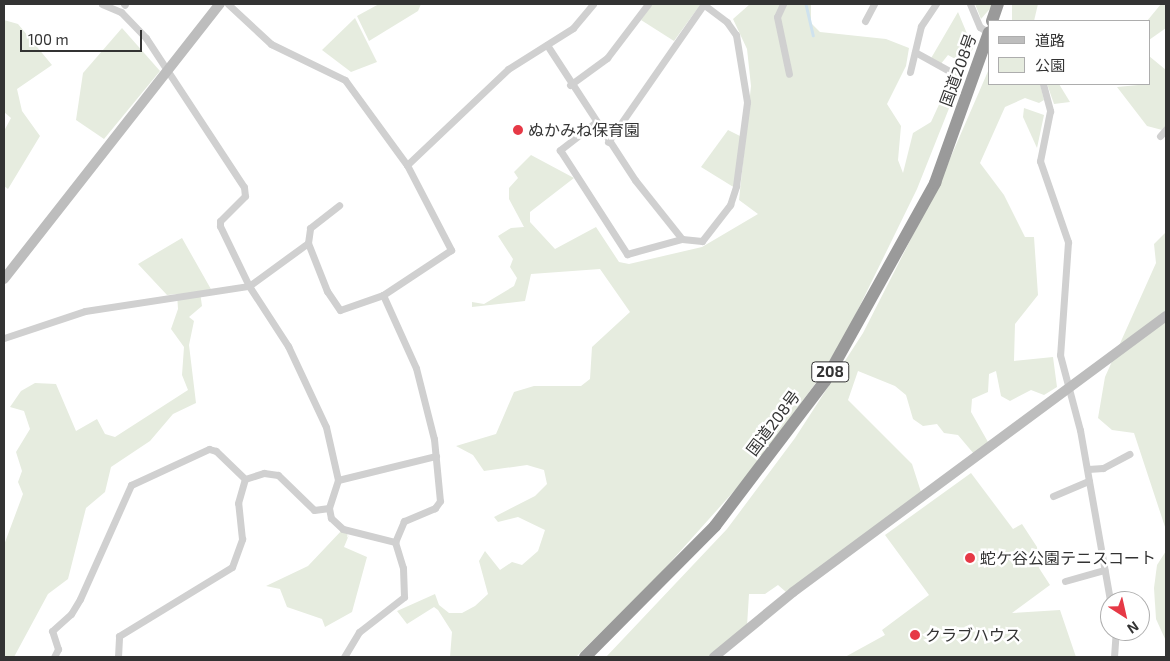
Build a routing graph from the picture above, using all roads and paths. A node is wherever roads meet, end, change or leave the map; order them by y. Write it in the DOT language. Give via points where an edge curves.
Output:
graph roads {
  1 [pos="102,4"];
  2 [pos="220,4"];
  3 [pos="228,4"];
  4 [pos="594,4"];
  5 [pos="648,4"];
  6 [pos="703,4"];
  7 [pos="783,4"];
  8 [pos="874,4"];
  9 [pos="936,4"];
  10 [pos="970,4"];
  11 [pos="998,4"];
  12 [pos="124,6"];
  13 [pos="992,20"];
  14 [pos="865,21"];
  15 [pos="988,32"];
  16 [pos="988,36"];
  17 [pos="547,45"];
  18 [pos="915,52"];
  19 [pos="169,70"];
  20 [pos="948,70"];
  21 [pos="910,72"];
  22 [pos="788,74"];
  23 [pos="570,84"];
  24 [pos="1043,85"];
  25 [pos="596,122"];
  26 [pos="1166,129"];
  27 [pos="1160,136"];
  28 [pos="608,142"];
  29 [pos="407,165"];
  30 [pos="338,204"];
  31 [pos="682,238"];
  32 [pos="308,243"];
  33 [pos="4,279"];
  34 [pos="249,286"];
  35 [pos="383,295"];
  36 [pos="1166,316"];
  37 [pos="4,338"];
  38 [pos="1070,386"];
  39 [pos="1129,454"];
  40 [pos="436,456"];
  41 [pos="1088,469"];
  42 [pos="245,479"];
  43 [pos="338,480"];
  44 [pos="1089,481"];
  45 [pos="1053,496"];
  46 [pos="329,508"];
  47 [pos="395,542"];
  48 [pos="1104,570"];
  49 [pos="1065,581"];
  50 [pos="1108,591"];
  51 [pos="1115,641"];
  52 [pos="54,657"];
  53 [pos="118,657"];
  54 [pos="344,657"];
  55 [pos="585,657"];
  56 [pos="714,657"];
  57 [pos="1114,657"];
  1 -- 12 [label="street"];
  2 -- 19 [label="street"];
  3 -- 29 [label="street" via="271,44 345,80"];
  4 -- 17 [label="street" via="573,28"];
  5 -- 23 [label="street" via="608,58"];
  6 -- 28 [label="street"];
  6 -- 31 [label="street" via="727,22 738,42 746,126 730,205 702,240"];
  7 -- 22 [label="street" via="778,16"];
  8 -- 14 [label="street"];
  9 -- 18 [label="street" via="921,26"];
  10 -- 15 [label="street" via="980,28"];
  11 -- 13 [label="highway, 国道208号"];
  12 -- 19 [label="street"];
  16 -- 55 [label="highway, 国道208号 / 208" via="935,183 825,381 714,526"];
  17 -- 23 [label="street"];
  17 -- 29 [label="street" via="508,69"];
  18 -- 20 [label="street"];
  18 -- 21 [label="street"];
  19 -- 33 [label="street"];
  19 -- 34 [label="street" via="244,187 245,196 220,221 220,226"];
  23 -- 25 [label="street"];
  24 -- 38 [label="street" via="1050,112 1040,161 1068,242 1060,355"];
  25 -- 28 [label="street"];
  25 -- 31 [label="street" via="560,150 627,254"];
  26 -- 27 [label="street"];
  28 -- 31 [label="street"];
  29 -- 35 [label="street" via="451,250"];
  30 -- 32 [label="street" via="310,228"];
  32 -- 34 [label="street"];
  32 -- 35 [label="street" via="327,291 340,310"];
  34 -- 37 [label="street" via="85,311"];
  34 -- 43 [label="street" via="288,346 318,408"];
  35 -- 40 [label="street" via="416,368"];
  36 -- 38 [label="street"];
  38 -- 41 [label="street"];
  38 -- 56 [label="street"];
  39 -- 41 [label="street" via="1103,468"];
  40 -- 43 [label="street"];
  40 -- 47 [label="street" via="440,501 435,508 404,521"];
  41 -- 44 [label="street"];
  42 -- 46 [label="street" via="264,473 278,475 314,510"];
  42 -- 52 [label="street" via="216,451 209,449 131,485 80,599 71,614 52,631 58,648"];
  42 -- 53 [label="street" via="238,503 242,538 232,567 119,636"];
  43 -- 46 [label="street"];
  44 -- 45 [label="street"];
  44 -- 48 [label="street"];
  46 -- 47 [label="street" via="343,529"];
  47 -- 54 [label="street" via="403,568 404,597 359,632"];
  48 -- 49 [label="street"];
  48 -- 50 [label="street"];
  51 -- 57 [label="street"];
}
